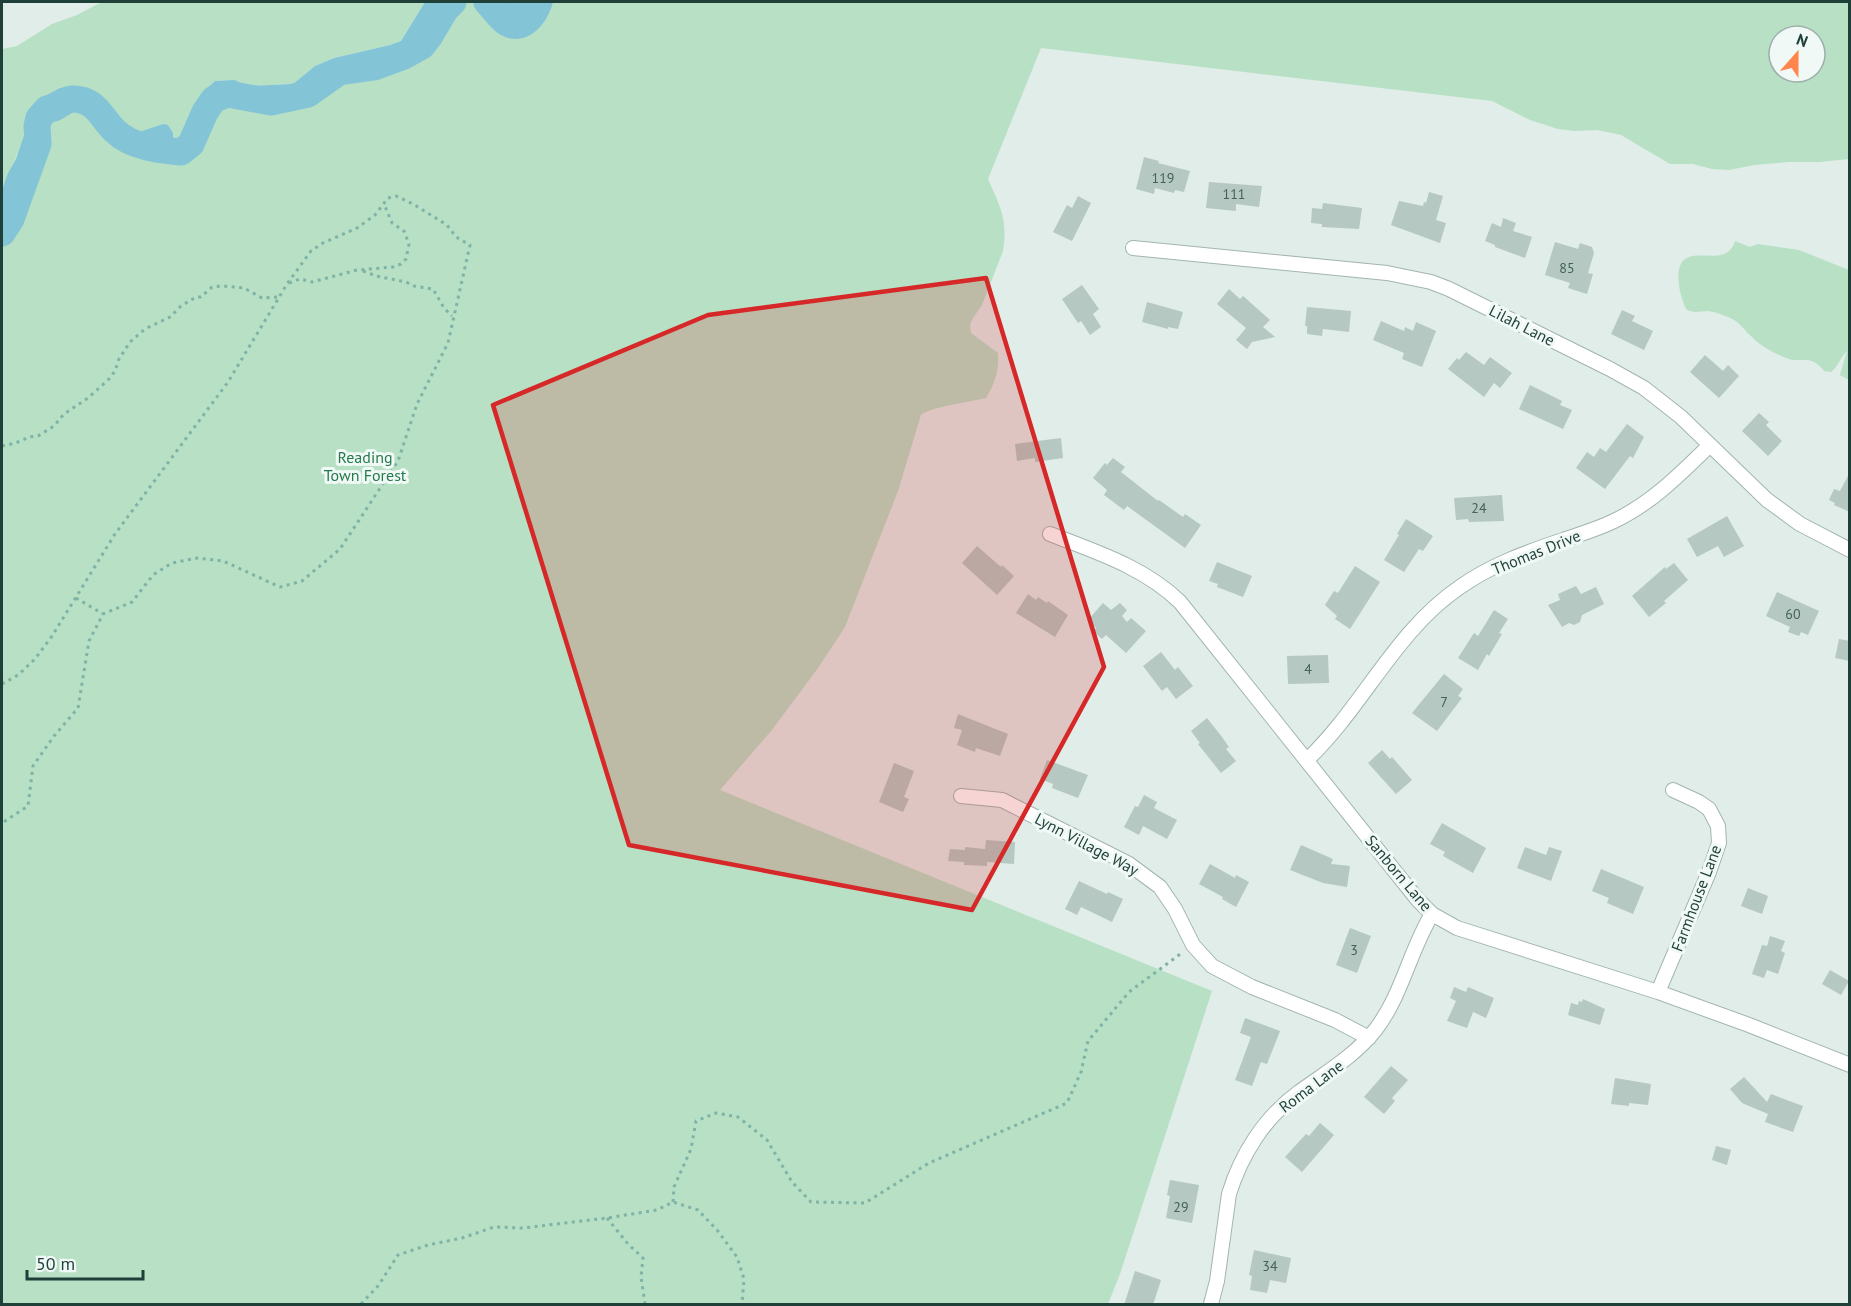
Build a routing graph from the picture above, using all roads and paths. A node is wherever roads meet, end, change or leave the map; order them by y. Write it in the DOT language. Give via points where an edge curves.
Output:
graph roads {
  1 [pos="384,204"];
  2 [pos="1133,248"];
  3 [pos="361,270"];
  4 [pos="288,284"];
  5 [pos="280,297"];
  6 [pos="453,317"];
  7 [pos="1710,445"];
  8 [pos="2,446"];
  9 [pos="1050,534"];
  10 [pos="1850,550"];
  11 [pos="76,598"];
  12 [pos="103,614"];
  13 [pos="2,684"];
  14 [pos="1307,760"];
  15 [pos="1673,790"];
  16 [pos="961,796"];
  17 [pos="2,823"];
  18 [pos="1432,914"];
  19 [pos="1193,945"];
  20 [pos="1659,992"];
  21 [pos="1369,1038"];
  22 [pos="1850,1065"];
  23 [pos="673,1202"];
  24 [pos="607,1218"];
  25 [pos="361,1305"];
  26 [pos="645,1305"];
  27 [pos="742,1305"];
  28 [pos="1211,1305"];
  1 -- 3 [label="path" via="392,223 404,231 409,244 406,259 393,267"];
  1 -- 4 [label="path" via="357,228 312,251"];
  1 -- 6 [label="path" via="396,196 413,204 470,245"];
  2 -- 7 [label="street, Lilah Lane" via="1388,273 1431,282 1644,388"];
  3 -- 4 [label="path"];
  3 -- 6 [label="path" via="433,289"];
  4 -- 5 [label="path"];
  5 -- 8 [label="path" via="262,297 244,288 212,287 130,342 109,379 54,426 38,436"];
  5 -- 11 [label="path" via="228,382 137,503"];
  6 -- 12 [label="path" via="448,342 417,404 398,461 340,549 302,581 280,587 223,561 197,558 172,563 153,575 132,602"];
  7 -- 10 [label="street, Lilah Lane" via="1786,514"];
  7 -- 14 [label="street, Thomas Drive" via="1660,492 1625,516 1518,556 1459,587 1408,634 1339,727"];
  9 -- 14 [label="street, Sanborn Lane" via="1135,569 1169,591"];
  11 -- 12 [label="path"];
  11 -- 13 [label="path" via="35,658"];
  12 -- 17 [label="path" via="89,641 78,708 33,766 28,806"];
  14 -- 18 [label="street, Sanborn Lane"];
  15 -- 20 [label="street, Farmhouse Lane" via="1709,809 1719,838 1718,850"];
  16 -- 19 [label="street, Lynn Village Way" via="1009,803 1140,871 1168,897"];
  18 -- 20 [label="street, Sanborn Lane" via="1457,928"];
  18 -- 21 [label="street, Roma Lane" via="1389,1009"];
  19 -- 21 [label="street, Lynn Village Way" via="1221,973"];
  19 -- 23 [label="path" via="1129,992 1088,1041 1081,1072 1067,1103 929,1163 865,1203 812,1202 792,1182 767,1140 738,1117 716,1113 696,1121"];
  20 -- 22 [label="street, Sanborn Lane"];
  21 -- 28 [label="street, Roma Lane" via="1339,1066 1290,1099 1250,1146 1229,1194"];
  23 -- 24 [label="path" via="657,1210"];
  23 -- 27 [label="path" via="698,1210 737,1257 744,1278"];
  24 -- 25 [label="path" via="494,1227 398,1255"];
  24 -- 26 [label="path" via="643,1258 640,1277"];
}
